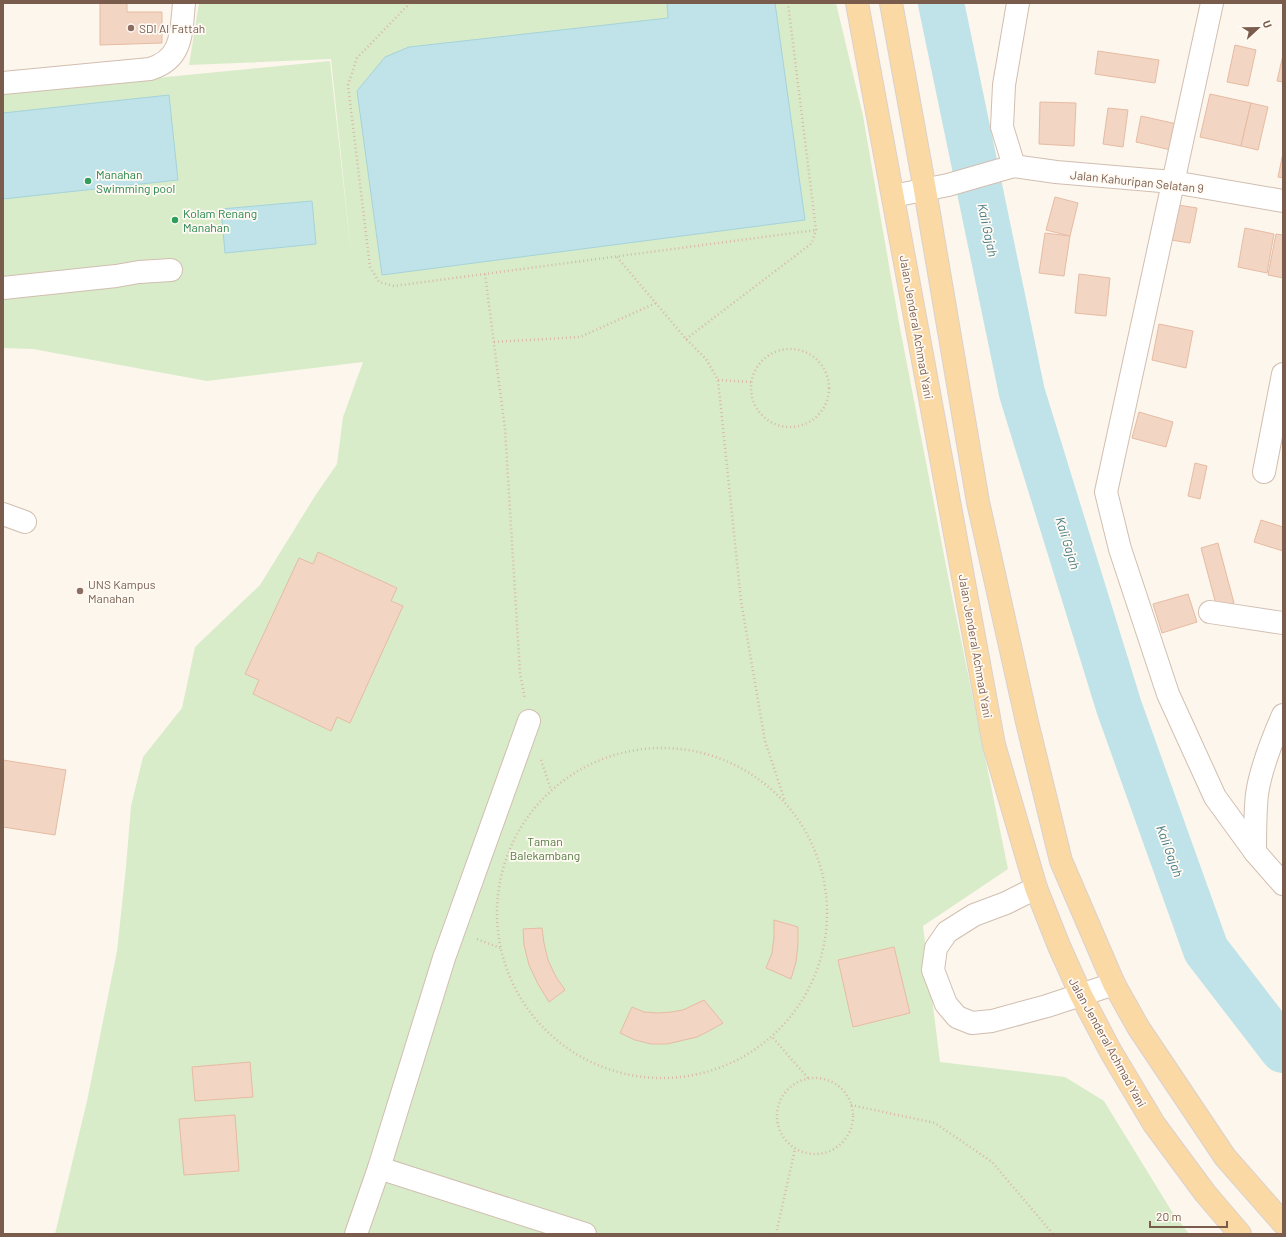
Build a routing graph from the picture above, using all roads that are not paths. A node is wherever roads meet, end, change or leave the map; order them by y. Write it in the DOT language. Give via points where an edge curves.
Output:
graph roads {
  1 [pos="184,3"];
  2 [pos="857,3"];
  3 [pos="892,3"];
  4 [pos="1018,3"];
  5 [pos="1212,3"];
  6 [pos="3,83"];
  7 [pos="1010,168"];
  8 [pos="1173,182"];
  9 [pos="925,190"];
  10 [pos="893,196"];
  11 [pos="1283,201"];
  12 [pos="170,270"];
  13 [pos="3,288"];
  14 [pos="1283,374"];
  15 [pos="1264,472"];
  16 [pos="3,514"];
  17 [pos="25,522"];
  18 [pos="1210,612"];
  19 [pos="1283,623"];
  20 [pos="1283,715"];
  21 [pos="529,721"];
  22 [pos="1255,852"];
  23 [pos="1283,884"];
  24 [pos="1036,888"];
  25 [pos="1114,984"];
  26 [pos="1081,995"];
  27 [pos="379,1168"];
  28 [pos="1283,1223"];
  29 [pos="356,1234"];
  30 [pos="585,1234"];
  31 [pos="1240,1234"];
  1 -- 6 [label="street" via="178,47 171,58 161,66"];
  2 -- 10 [label="main road, Jalan Jenderal Achmad Yani"];
  3 -- 9 [label="main road"];
  4 -- 7 [label="street" via="1004,85 1002,127"];
  5 -- 8 [label="street"];
  7 -- 8 [label="street, Jalan Kahuripan Selatan 9"];
  7 -- 9 [label="street"];
  8 -- 11 [label="street, Jalan Kahuripan Selatan 9"];
  8 -- 22 [label="street" via="1106,492 1120,549 1168,694 1215,797"];
  9 -- 10 [label="street"];
  9 -- 25 [label="main road" via="978,502 1027,722 1061,861"];
  10 -- 24 [label="main road, Jalan Jenderal Achmad Yani" via="994,745"];
  12 -- 13 [label="street"];
  14 -- 15 [label="street"];
  16 -- 17 [label="street"];
  18 -- 19 [label="street"];
  20 -- 22 [label="street" via="1261,774 1256,811"];
  21 -- 27 [label="street" via="444,958"];
  22 -- 23 [label="street"];
  24 -- 26 [label="main road, Jalan Jenderal Achmad Yani"];
  24 -- 26 [label="street" via="974,915 947,932 936,948 933,970 946,1004 957,1017 972,1022 992,1021"];
  25 -- 26 [label="street"];
  25 -- 28 [label="main road" via="1138,1027 1225,1157"];
  26 -- 31 [label="main road, Jalan Jenderal Achmad Yani" via="1154,1124 1204,1193"];
  27 -- 29 [label="street"];
  27 -- 30 [label="street"];
}
